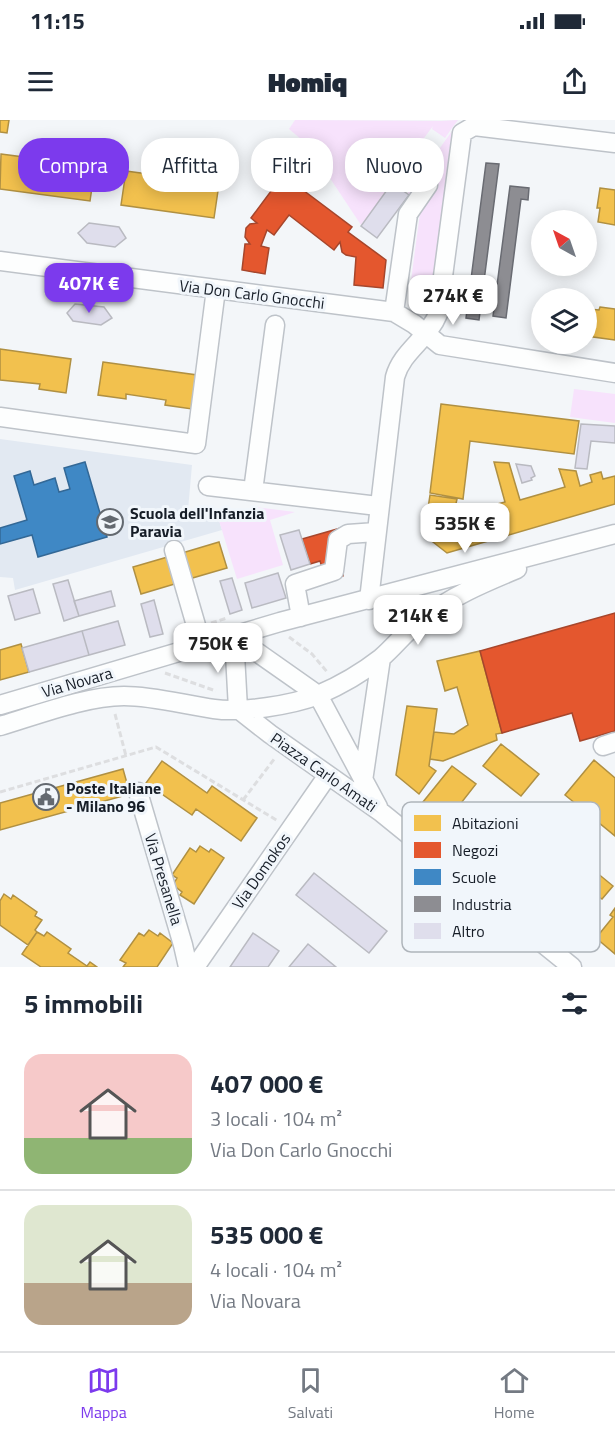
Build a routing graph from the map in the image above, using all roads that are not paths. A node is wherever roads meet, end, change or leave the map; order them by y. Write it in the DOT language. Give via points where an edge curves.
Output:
graph roads {
  1 [pos="615,143"];
  2 [pos="423,192"];
  3 [pos="0,261"];
  4 [pos="216,289"];
  5 [pos="394,312"];
  6 [pos="275,325"];
  7 [pos="425,334"];
  8 [pos="615,373"];
  9 [pos="0,417"];
  10 [pos="208,486"];
  11 [pos="253,491"];
  12 [pos="378,506"];
  13 [pos="376,532"];
  14 [pos="615,534"];
  15 [pos="571,547"];
  16 [pos="174,550"];
  17 [pos="369,600"];
  18 [pos="301,617"];
  19 [pos="234,636"];
  20 [pos="202,646"];
  21 [pos="381,658"];
  22 [pos="318,695"];
  23 [pos="88,701"];
  24 [pos="0,705"];
  25 [pos="238,709"];
  26 [pos="0,726"];
  27 [pos="328,776"];
  28 [pos="363,781"];
  29 [pos="138,792"];
  30 [pos="382,813"];
  31 [pos="402,829"];
  32 [pos="553,952"];
  33 [pos="188,967"];
  34 [pos="195,967"];
  35 [pos="572,967"];
  1 -- 7 [label="street" via="474,126 462,133 438,314"];
  2 -- 5 [label="street" via="408,214"];
  3 -- 4 [label="street, Via Don Carlo Gnocchi"];
  4 -- 5 [label="street, Via Don Carlo Gnocchi"];
  4 -- 9 [label="street" via="196,444"];
  5 -- 7 [label="street, Via Don Carlo Gnocchi"];
  6 -- 11 [label="street"];
  7 -- 8 [label="street, Via Don Carlo Gnocchi" via="440,345"];
  7 -- 12 [label="street" via="397,368"];
  10 -- 11 [label="street"];
  11 -- 12 [label="street"];
  12 -- 13 [label="street"];
  13 -- 17 [label="street"];
  13 -- 18 [label="street" via="348,534 338,540 334,571 295,584"];
  14 -- 15 [label="street"];
  15 -- 17 [label="street"];
  15 -- 21 [label="street" via="463,592 419,621"];
  16 -- 20 [label="street"];
  17 -- 18 [label="street"];
  18 -- 19 [label="street"];
  19 -- 20 [label="street"];
  19 -- 22 [label="street, Piazza Carlo Amati"];
  19 -- 25 [label="street"];
  20 -- 24 [label="street, Via Novara" via="157,665"];
  21 -- 22 [label="street, Piazza Carlo Amati"];
  21 -- 28 [label="street, Piazza Carlo Amati"];
  22 -- 25 [label="street, Piazza Carlo Amati"];
  22 -- 28 [label="street, Piazza Carlo Amati"];
  23 -- 25 [label="street, Piazza Carlo Amati" via="135,696 218,710"];
  23 -- 26 [label="street, Via Novara"];
  25 -- 27 [label="street, Piazza Carlo Amati"];
  27 -- 30 [label="street, Piazza Carlo Amati"];
  27 -- 34 [label="street, Via Domokos"];
  28 -- 30 [label="street, Piazza Carlo Amati"];
  29 -- 33 [label="street, Via Presanella"];
  30 -- 31 [label="street"];
  32 -- 35 [label="street"];
}
